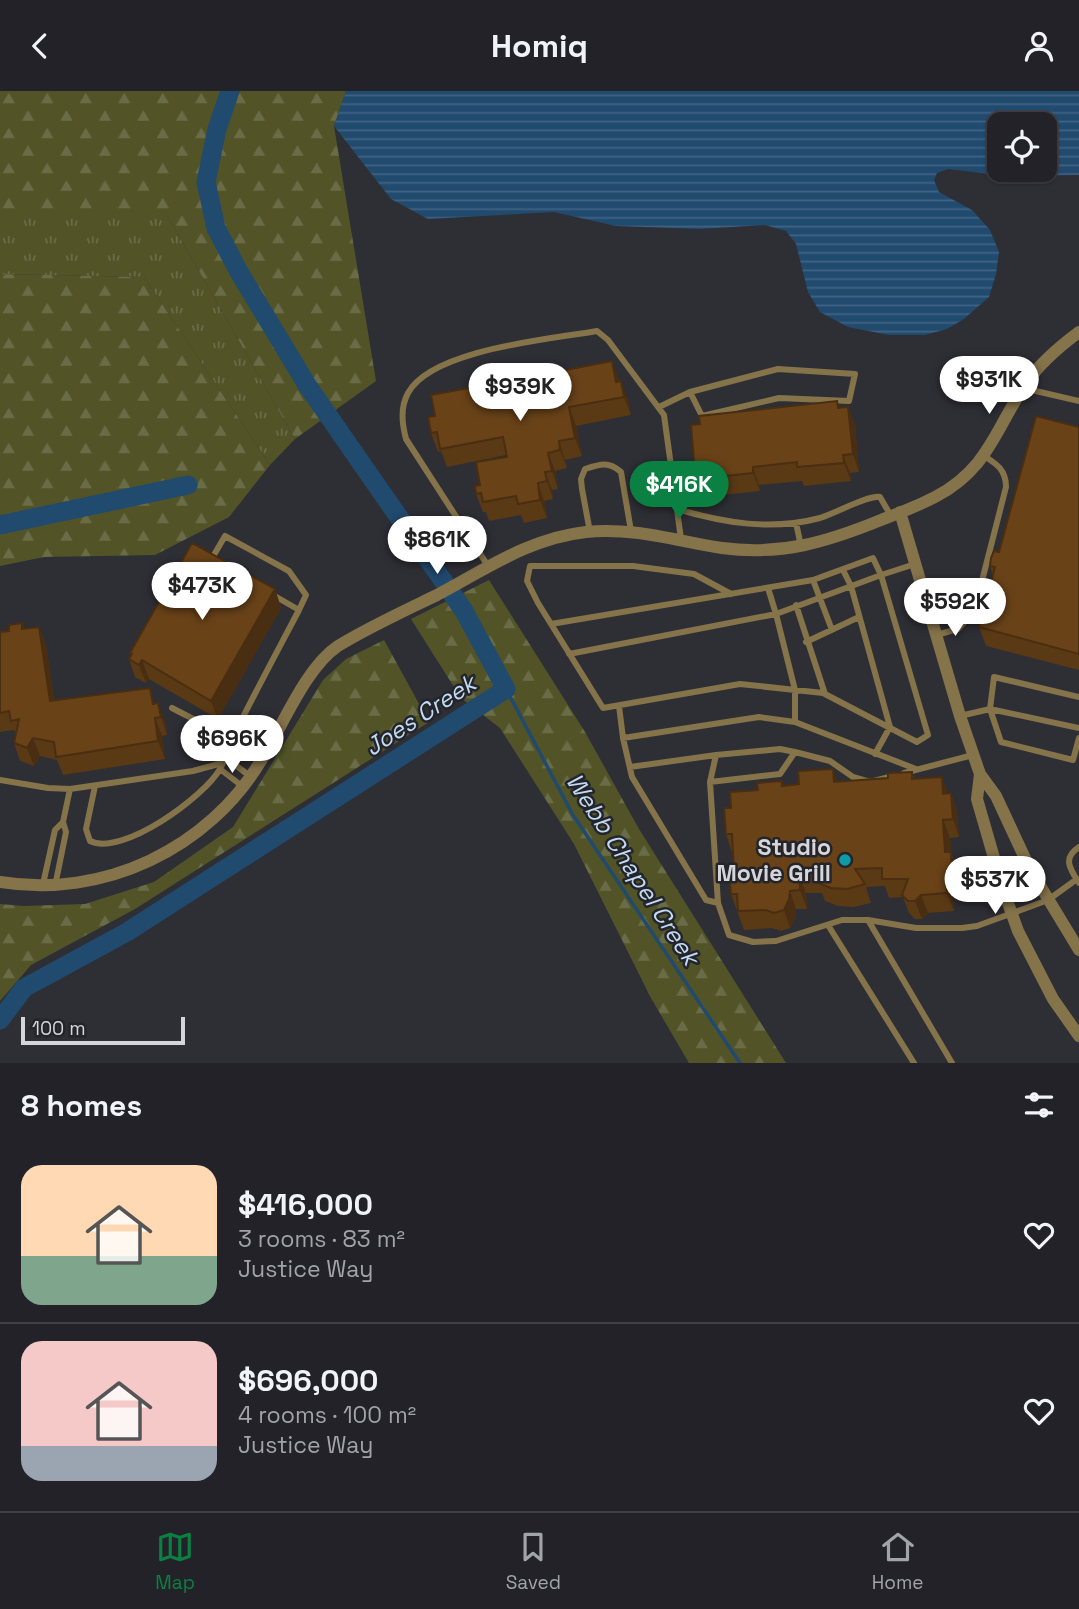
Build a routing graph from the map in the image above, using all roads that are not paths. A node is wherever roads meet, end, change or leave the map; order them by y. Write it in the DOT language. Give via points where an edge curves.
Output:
graph roads {
  1 [pos="1079,332"];
  2 [pos="1023,389"];
  3 [pos="690,392"];
  4 [pos="1079,401"];
  5 [pos="659,407"];
  6 [pos="984,456"];
  7 [pos="677,509"];
  8 [pos="895,514"];
  9 [pos="796,523"];
  10 [pos="631,531"];
  11 [pos="590,532"];
  12 [pos="681,539"];
  13 [pos="801,546"];
  14 [pos="915,564"];
  15 [pos="222,566"];
  16 [pos="482,570"];
  17 [pos="843,570"];
  18 [pos="881,575"];
  19 [pos="813,580"];
  20 [pos="851,586"];
  21 [pos="768,588"];
  22 [pos="266,591"];
  23 [pos="731,594"];
  24 [pos="820,598"];
  25 [pos="796,605"];
  26 [pos="299,610"];
  27 [pos="776,614"];
  28 [pos="859,617"];
  29 [pos="551,624"];
  30 [pos="832,630"];
  31 [pos="936,635"];
  32 [pos="806,642"];
  33 [pos="569,654"];
  34 [pos="795,690"];
  35 [pos="825,694"];
  36 [pos="1079,697"];
  37 [pos="618,706"];
  38 [pos="172,708"];
  39 [pos="990,709"];
  40 [pos="960,716"];
  41 [pos="794,722"];
  42 [pos="890,727"];
  43 [pos="1079,728"];
  44 [pos="623,738"];
  45 [pos="1079,738"];
  46 [pos="232,739"];
  47 [pos="795,752"];
  48 [pos="875,754"];
  49 [pos="716,755"];
  50 [pos="973,755"];
  51 [pos="222,763"];
  52 [pos="630,767"];
  53 [pos="918,770"];
  54 [pos="980,774"];
  55 [pos="0,780"];
  56 [pos="710,782"];
  57 [pos="247,783"];
  58 [pos="95,786"];
  59 [pos="70,789"];
  60 [pos="63,822"];
  61 [pos="1079,847"];
  62 [pos="1078,881"];
  63 [pos="0,882"];
  64 [pos="48,886"];
  65 [pos="1048,900"];
  66 [pos="718,903"];
  67 [pos="1012,914"];
  68 [pos="868,920"];
  69 [pos="828,925"];
  70 [pos="1079,950"];
  71 [pos="1079,1036"];
  72 [pos="914,1063"];
  73 [pos="952,1063"];
  1 -- 2 [label="street" via="1055,351"];
  2 -- 4 [label="lane"];
  2 -- 6 [label="street"];
  3 -- 3 [label="lane" via="778,369 855,374 849,401 779,398 702,416"];
  3 -- 5 [label="lane"];
  5 -- 7 [label="lane" via="667,423"];
  5 -- 16 [label="lane" via="597,331 479,351 420,378 403,406 406,439"];
  6 -- 8 [label="street" via="965,477 936,496"];
  6 -- 31 [label="lane" via="1001,468 1006,487 974,612 958,629"];
  7 -- 9 [label="lane" via="755,525"];
  7 -- 12 [label="lane"];
  8 -- 9 [label="lane" via="880,497 873,496"];
  8 -- 13 [label="street" via="834,539"];
  8 -- 14 [label="street"];
  9 -- 13 [label="lane"];
  10 -- 11 [label="street"];
  10 -- 11 [label="lane" via="621,472 607,463 585,469 581,479"];
  10 -- 12 [label="street"];
  11 -- 16 [label="street" via="536,543"];
  12 -- 13 [label="street" via="746,550"];
  14 -- 18 [label="lane"];
  14 -- 31 [label="street"];
  15 -- 26 [label="lane" via="211,560 225,536 289,571 306,595"];
  16 -- 57 [label="street" via="336,647 312,673"];
  17 -- 18 [label="lane" via="873,558"];
  17 -- 19 [label="lane"];
  17 -- 20 [label="lane"];
  18 -- 20 [label="lane"];
  18 -- 42 [label="lane" via="928,734 917,741"];
  19 -- 21 [label="lane"];
  19 -- 24 [label="lane"];
  20 -- 24 [label="lane"];
  20 -- 28 [label="lane"];
  21 -- 23 [label="lane"];
  21 -- 27 [label="lane"];
  22 -- 26 [label="lane"];
  23 -- 29 [label="lane"];
  23 -- 29 [label="lane" via="694,573 633,566 530,566 527,581"];
  24 -- 25 [label="lane"];
  24 -- 30 [label="lane"];
  25 -- 27 [label="lane"];
  25 -- 32 [label="lane"];
  26 -- 46 [label="lane"];
  27 -- 33 [label="lane"];
  27 -- 34 [label="lane"];
  28 -- 30 [label="lane"];
  28 -- 42 [label="lane"];
  29 -- 33 [label="lane"];
  30 -- 32 [label="lane"];
  31 -- 40 [label="street"];
  32 -- 35 [label="lane"];
  33 -- 37 [label="lane" via="603,708"];
  34 -- 35 [label="lane"];
  34 -- 37 [label="lane" via="740,684"];
  34 -- 41 [label="lane"];
  35 -- 42 [label="lane"];
  36 -- 39 [label="lane" via="995,677"];
  37 -- 44 [label="lane"];
  38 -- 46 [label="lane"];
  39 -- 40 [label="lane"];
  39 -- 43 [label="lane"];
  39 -- 45 [label="lane" via="1001,742 1073,761"];
  40 -- 50 [label="street"];
  41 -- 44 [label="lane" via="759,717"];
  41 -- 48 [label="lane"];
  42 -- 48 [label="lane"];
  44 -- 52 [label="lane"];
  46 -- 51 [label="lane"];
  47 -- 49 [label="lane" via="780,748"];
  47 -- 53 [label="lane" via="830,761 870,782"];
  47 -- 56 [label="lane" via="780,774"];
  48 -- 53 [label="lane"];
  49 -- 52 [label="lane"];
  49 -- 56 [label="lane"];
  50 -- 53 [label="lane"];
  50 -- 54 [label="street"];
  51 -- 57 [label="lane"];
  51 -- 57 [label="lane"];
  51 -- 58 [label="lane"];
  51 -- 58 [label="lane" via="202,790 152,828 119,842 99,845 90,841 86,829"];
  52 -- 66 [label="lane" via="706,900"];
  54 -- 65 [label="street" via="996,796"];
  54 -- 67 [label="street" via="977,799"];
  55 -- 59 [label="lane"];
  56 -- 66 [label="lane"];
  57 -- 64 [label="street" via="208,824 162,855 117,874"];
  58 -- 59 [label="lane"];
  59 -- 60 [label="lane"];
  60 -- 64 [label="lane" via="66,832"];
  60 -- 64 [label="lane" via="55,830"];
  61 -- 62 [label="lane" via="1069,858"];
  62 -- 65 [label="lane"];
  63 -- 64 [label="street"];
  65 -- 67 [label="lane"];
  65 -- 70 [label="street"];
  66 -- 69 [label="lane" via="729,935 753,942 776,941"];
  67 -- 68 [label="lane" via="962,928 916,928"];
  67 -- 71 [label="street" via="1053,999"];
  68 -- 69 [label="lane"];
  68 -- 73 [label="lane"];
  69 -- 72 [label="lane"];
}
